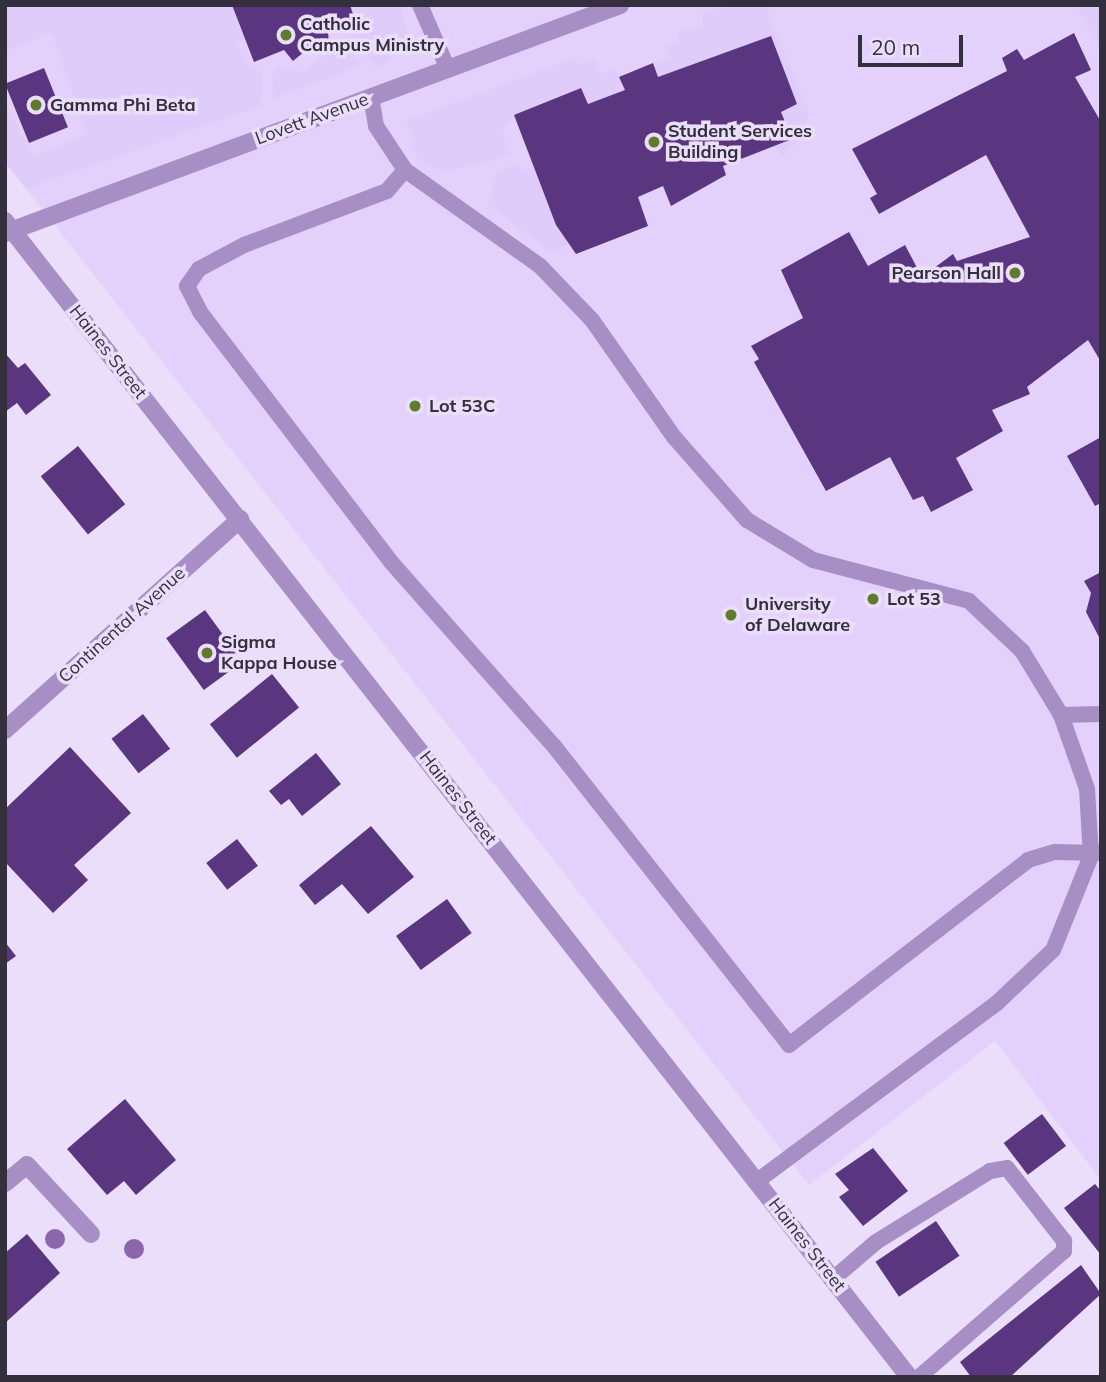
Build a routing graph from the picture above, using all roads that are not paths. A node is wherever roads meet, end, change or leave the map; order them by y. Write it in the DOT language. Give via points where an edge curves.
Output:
graph roads {
  1 [pos="420,5"];
  2 [pos="620,5"];
  3 [pos="448,69"];
  4 [pos="371,97"];
  5 [pos="405,170"];
  6 [pos="7,228"];
  7 [pos="240,519"];
  8 [pos="1061,715"];
  9 [pos="1101,715"];
  10 [pos="5,730"];
  11 [pos="1096,854"];
  12 [pos="757,1181"];
  13 [pos="5,1184"];
  14 [pos="91,1234"];
  15 [pos="833,1279"];
  16 [pos="909,1377"];
  17 [pos="919,1377"];
  1 -- 3 [label="lane"];
  2 -- 3 [label="street, Lovett Avenue"];
  3 -- 4 [label="street, Lovett Avenue"];
  4 -- 5 [label="lane" via="376,126"];
  4 -- 6 [label="street, Lovett Avenue"];
  5 -- 8 [label="lane" via="557,284 592,320 701,471 747,520 813,561 968,601 1022,651"];
  5 -- 11 [label="lane" via="387,191 244,246 199,269 187,286 200,312 391,562 554,746 789,1045 1028,860 1055,852"];
  6 -- 7 [label="street, Haines Street"];
  7 -- 10 [label="street, Continental Avenue"];
  7 -- 12 [label="street, Haines Street"];
  8 -- 9 [label="lane"];
  8 -- 11 [label="lane" via="1087,789"];
  11 -- 12 [label="lane" via="1053,950 997,1003"];
  12 -- 15 [label="street, Haines Street"];
  13 -- 14 [label="street" via="27,1165"];
  15 -- 16 [label="street, Haines Street"];
  15 -- 17 [label="lane" via="876,1242 990,1171 1007,1168 1064,1241 1064,1251"];
}
